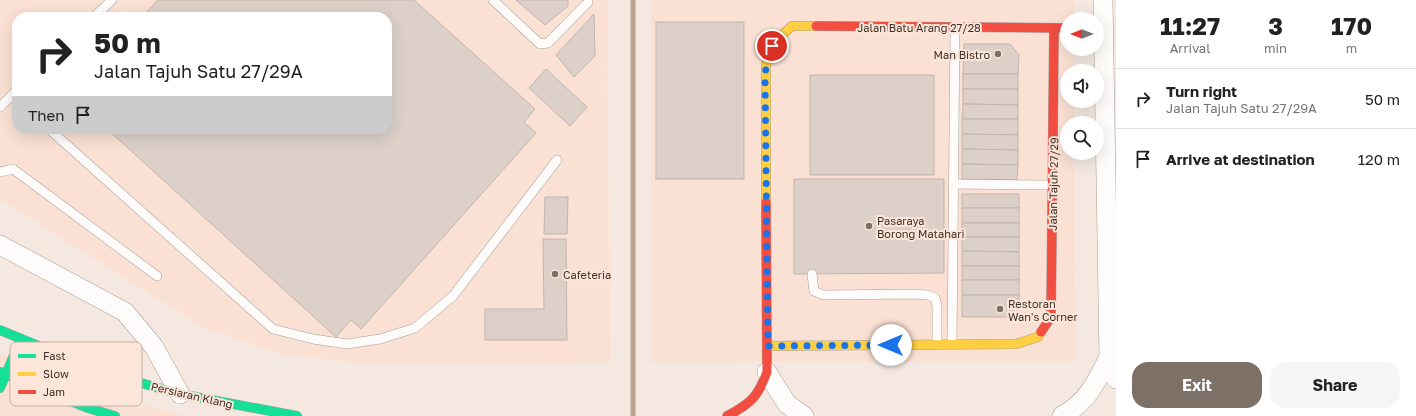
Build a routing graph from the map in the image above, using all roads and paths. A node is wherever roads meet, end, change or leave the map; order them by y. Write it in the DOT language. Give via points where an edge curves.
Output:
graph roads {
  1 [pos="112,0"];
  2 [pos="492,0"];
  3 [pos="588,0"];
  4 [pos="1104,0"];
  5 [pos="99,12"];
  6 [pos="1102,12"];
  7 [pos="955,27"];
  8 [pos="1054,28"];
  9 [pos="1060,28"];
  10 [pos="1102,56"];
  11 [pos="12,98"];
  12 [pos="0,106"];
  13 [pos="55,134"];
  14 [pos="557,160"];
  15 [pos="1111,160"];
  16 [pos="0,172"];
  17 [pos="954,184"];
  18 [pos="1053,184"];
  19 [pos="0,245"];
  20 [pos="812,274"];
  21 [pos="157,276"];
  22 [pos="0,330"];
  23 [pos="21,338"];
  24 [pos="19,342"];
  25 [pos="31,342"];
  26 [pos="937,345"];
  27 [pos="952,345"];
  28 [pos="768,346"];
  29 [pos="1109,358"];
  30 [pos="10,360"];
  31 [pos="768,372"];
  32 [pos="3,374"];
  33 [pos="1116,379"];
  34 [pos="142,383"];
  35 [pos="0,388"];
  36 [pos="180,394"];
  37 [pos="83,406"];
  38 [pos="115,416"];
  39 [pos="297,416"];
  40 [pos="727,416"];
  41 [pos="804,416"];
  42 [pos="1062,416"];
  1 -- 5 [label="lane"];
  2 -- 3 [label="lane" via="540,44 548,44"];
  4 -- 6 [label="street"];
  7 -- 8 [label="street, Jalan Batu Arang 27/28"];
  7 -- 17 [label="lane"];
  7 -- 28 [label="street, Jalan Batu Arang 27/28" via="792,26 776,38 768,54 765,75"];
  8 -- 9 [label="street, Jalan Batu Arang 27/28"];
  8 -- 18 [label="street, Jalan Tajuh 27/29"];
  10 -- 15 [label="street"];
  11 -- 12 [label="lane"];
  13 -- 14 [label="lane" via="274,329 347,344 415,328 453,296"];
  15 -- 29 [label="street"];
  16 -- 21 [label="lane" via="13,169"];
  17 -- 18 [label="lane"];
  17 -- 27 [label="lane"];
  18 -- 27 [label="street, Jalan Tajuh 27/29" via="1051,317 1038,337 1016,344"];
  19 -- 36 [label="street" via="125,312 154,347"];
  20 -- 26 [label="lane" via="814,291 823,295 914,294 935,298"];
  22 -- 23 [label="street, Persiaran Klang"];
  23 -- 24 [label="street"];
  23 -- 25 [label="street, Persiaran Klang"];
  26 -- 27 [label="street"];
  26 -- 28 [label="street"];
  28 -- 31 [label="street"];
  29 -- 33 [label="street"];
  29 -- 42 [label="street" via="1092,391 1077,407"];
  30 -- 32 [label="street"];
  31 -- 40 [label="street" via="751,404"];
  31 -- 41 [label="street" via="787,404"];
  32 -- 35 [label="street"];
  34 -- 36 [label="street, Persiaran Klang"];
  36 -- 39 [label="street, Persiaran Klang"];
  37 -- 38 [label="street"];
}
